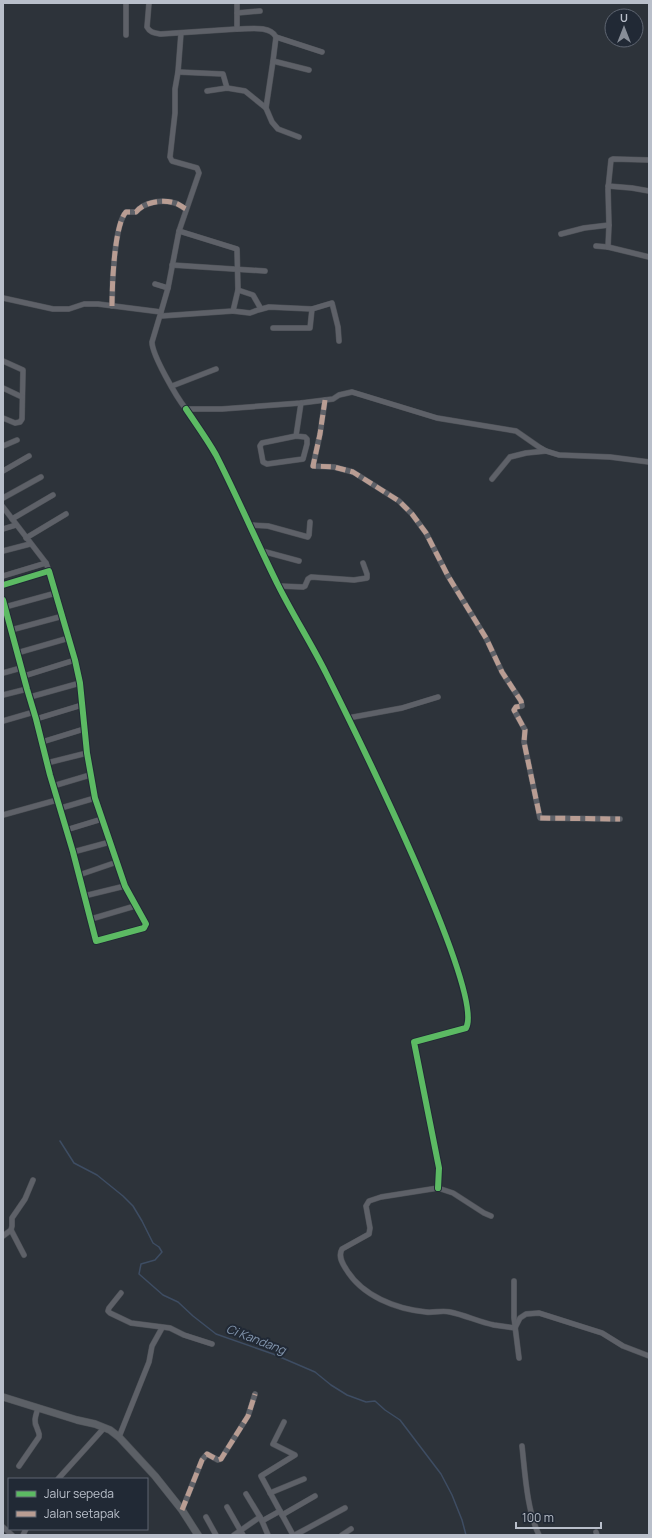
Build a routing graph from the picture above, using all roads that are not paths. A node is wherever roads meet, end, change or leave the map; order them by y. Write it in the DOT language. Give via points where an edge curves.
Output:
graph roads {
  1 [pos="126,3"];
  2 [pos="149,3"];
  3 [pos="237,3"];
  4 [pos="260,11"];
  5 [pos="238,13"];
  6 [pos="237,29"];
  7 [pos="181,33"];
  8 [pos="126,35"];
  9 [pos="276,37"];
  10 [pos="322,52"];
  11 [pos="273,62"];
  12 [pos="309,70"];
  13 [pos="178,72"];
  14 [pos="227,88"];
  15 [pos="206,91"];
  16 [pos="266,108"];
  17 [pos="299,137"];
  18 [pos="649,160"];
  19 [pos="608,186"];
  20 [pos="649,191"];
  21 [pos="186,209"];
  22 [pos="609,225"];
  23 [pos="179,231"];
  24 [pos="561,234"];
  25 [pos="596,246"];
  26 [pos="608,247"];
  27 [pos="649,257"];
  28 [pos="172,265"];
  29 [pos="237,270"];
  30 [pos="265,271"];
  31 [pos="155,284"];
  32 [pos="168,288"];
  33 [pos="238,290"];
  34 [pos="3,298"];
  35 [pos="112,306"];
  36 [pos="261,309"];
  37 [pos="312,309"];
  38 [pos="233,311"];
  39 [pos="161,314"];
  40 [pos="273,328"];
  41 [pos="339,341"];
  42 [pos="3,361"];
  43 [pos="216,369"];
  44 [pos="172,386"];
  45 [pos="3,388"];
  46 [pos="22,397"];
  47 [pos="325,400"];
  48 [pos="302,403"];
  49 [pos="186,409"];
  50 [pos="3,418"];
  51 [pos="296,436"];
  52 [pos="17,440"];
  53 [pos="3,446"];
  54 [pos="546,451"];
  55 [pos="29,456"];
  56 [pos="649,462"];
  57 [pos="3,471"];
  58 [pos="41,477"];
  59 [pos="492,479"];
  60 [pos="53,495"];
  61 [pos="3,498"];
  62 [pos="3,507"];
  63 [pos="66,514"];
  64 [pos="12,519"];
  65 [pos="310,522"];
  66 [pos="16,525"];
  67 [pos="249,525"];
  68 [pos="3,529"];
  69 [pos="26,538"];
  70 [pos="30,544"];
  71 [pos="262,551"];
  72 [pos="3,552"];
  73 [pos="299,561"];
  74 [pos="46,563"];
  75 [pos="364,563"];
  76 [pos="49,571"];
  77 [pos="3,576"];
  78 [pos="3,585"];
  79 [pos="279,586"];
  80 [pos="56,593"];
  81 [pos="3,600"];
  82 [pos="5,607"];
  83 [pos="62,616"];
  84 [pos="11,630"];
  85 [pos="69,638"];
  86 [pos="17,653"];
  87 [pos="75,660"];
  88 [pos="21,668"];
  89 [pos="3,673"];
  90 [pos="24,676"];
  91 [pos="80,684"];
  92 [pos="26,689"];
  93 [pos="3,695"];
  94 [pos="30,698"];
  95 [pos="438,698"];
  96 [pos="82,705"];
  97 [pos="34,712"];
  98 [pos="348,718"];
  99 [pos="36,719"];
  100 [pos="3,721"];
  101 [pos="84,729"];
  102 [pos="42,742"];
  103 [pos="87,753"];
  104 [pos="47,763"];
  105 [pos="90,775"];
  106 [pos="53,786"];
  107 [pos="95,798"];
  108 [pos="57,800"];
  109 [pos="60,808"];
  110 [pos="3,815"];
  111 [pos="102,819"];
  112 [pos="620,819"];
  113 [pos="66,830"];
  114 [pos="110,842"];
  115 [pos="74,852"];
  116 [pos="117,862"];
  117 [pos="79,875"];
  118 [pos="125,886"];
  119 [pos="84,896"];
  120 [pos="135,906"];
  121 [pos="90,919"];
  122 [pos="33,1180"];
  123 [pos="438,1188"];
  124 [pos="492,1216"];
  125 [pos="11,1230"];
  126 [pos="3,1236"];
  127 [pos="24,1255"];
  128 [pos="514,1280"];
  129 [pos="121,1293"];
  130 [pos="162,1328"];
  131 [pos="515,1328"];
  132 [pos="212,1344"];
  133 [pos="649,1356"];
  134 [pos="519,1358"];
  135 [pos="255,1394"];
  136 [pos="3,1397"];
  137 [pos="38,1408"];
  138 [pos="284,1422"];
  139 [pos="104,1428"];
  140 [pos="119,1437"];
  141 [pos="522,1446"];
  142 [pos="19,1466"];
  143 [pos="59,1478"];
  144 [pos="304,1479"];
  145 [pos="270,1493"];
  146 [pos="246,1494"];
  147 [pos="315,1496"];
  148 [pos="228,1508"];
  149 [pos="346,1508"];
  150 [pos="182,1510"];
  151 [pos="281,1513"];
  152 [pos="206,1517"];
  153 [pos="261,1519"];
  154 [pos="3,1527"];
  155 [pos="351,1529"];
  156 [pos="242,1532"];
  157 [pos="12,1535"];
  158 [pos="198,1535"];
  159 [pos="216,1535"];
  160 [pos="234,1535"];
  161 [pos="268,1535"];
  162 [pos="294,1535"];
  163 [pos="342,1535"];
  164 [pos="539,1535"];
  1 -- 8 [label="street"];
  2 -- 7 [label="street" via="149,30 161,34"];
  3 -- 5 [label="street"];
  4 -- 5 [label="street"];
  5 -- 6 [label="street"];
  6 -- 7 [label="street"];
  6 -- 9 [label="street" via="265,29 272,31"];
  7 -- 13 [label="street"];
  9 -- 10 [label="street"];
  9 -- 11 [label="street"];
  11 -- 12 [label="street"];
  11 -- 16 [label="street"];
  13 -- 14 [label="street" via="223,74"];
  13 -- 21 [label="street" via="170,157 172,161 197,168 199,171"];
  14 -- 15 [label="street"];
  14 -- 16 [label="street" via="245,91"];
  16 -- 17 [label="street" via="278,129"];
  18 -- 19 [label="street" via="611,160"];
  19 -- 20 [label="street"];
  19 -- 22 [label="street"];
  21 -- 23 [label="street"];
  21 -- 35 [label="street" via="176,203 163,201 142,206 136,212 126,212 118,232"];
  22 -- 24 [label="street"];
  22 -- 26 [label="street"];
  23 -- 28 [label="street"];
  23 -- 29 [label="street" via="237,249"];
  25 -- 26 [label="street"];
  26 -- 27 [label="street"];
  28 -- 29 [label="street"];
  28 -- 32 [label="street"];
  29 -- 30 [label="street"];
  29 -- 33 [label="street"];
  31 -- 32 [label="street"];
  32 -- 39 [label="street"];
  33 -- 36 [label="street" via="253,295"];
  33 -- 38 [label="street"];
  34 -- 35 [label="street" via="53,309 69,309 84,304"];
  35 -- 39 [label="street"];
  36 -- 37 [label="street"];
  36 -- 38 [label="street" via="250,313"];
  37 -- 40 [label="street" via="310,328"];
  37 -- 41 [label="street" via="332,303"];
  38 -- 39 [label="street"];
  39 -- 44 [label="street" via="152,346"];
  42 -- 46 [label="street" via="23,370"];
  43 -- 44 [label="street"];
  44 -- 49 [label="street"];
  45 -- 46 [label="street"];
  46 -- 50 [label="street" via="20,422 15,423"];
  47 -- 48 [label="street"];
  47 -- 54 [label="street" via="334,399 347,392 358,393 437,418 516,431"];
  47 -- 112 [label="street" via="313,466 334,467 360,476 398,501 426,533 448,576 486,638 502,672 521,701 522,706 514,710 525,730 524,738 540,818"];
  48 -- 49 [label="street"];
  48 -- 51 [label="street"];
  49 -- 67 [label="street" via="215,454"];
  51 -- 51 [label="street" via="262,443 260,446 263,462 267,464 303,459 307,439"];
  52 -- 53 [label="street"];
  54 -- 56 [label="street" via="561,456 610,457"];
  54 -- 59 [label="street" via="510,457"];
  55 -- 57 [label="street"];
  58 -- 61 [label="street"];
  60 -- 64 [label="street"];
  62 -- 64 [label="street"];
  63 -- 69 [label="street"];
  64 -- 66 [label="street"];
  65 -- 67 [label="street" via="308,537 268,526"];
  66 -- 68 [label="street"];
  66 -- 69 [label="street"];
  67 -- 71 [label="street"];
  69 -- 70 [label="street"];
  70 -- 72 [label="street"];
  70 -- 74 [label="street"];
  71 -- 73 [label="street"];
  71 -- 79 [label="street"];
  74 -- 76 [label="street"];
  74 -- 77 [label="street"];
  75 -- 79 [label="street" via="367,578 354,580 311,577 303,587"];
  76 -- 78 [label="street"];
  76 -- 80 [label="street"];
  79 -- 98 [label="street"];
  80 -- 82 [label="street"];
  80 -- 83 [label="street"];
  81 -- 82 [label="street"];
  82 -- 84 [label="street"];
  83 -- 84 [label="street"];
  83 -- 85 [label="street"];
  84 -- 86 [label="street"];
  85 -- 86 [label="street"];
  85 -- 87 [label="street"];
  86 -- 88 [label="street"];
  87 -- 90 [label="street"];
  87 -- 91 [label="street"];
  88 -- 89 [label="street"];
  88 -- 90 [label="street"];
  90 -- 92 [label="street"];
  91 -- 94 [label="street"];
  91 -- 96 [label="street"];
  92 -- 93 [label="street"];
  92 -- 94 [label="street"];
  94 -- 97 [label="street"];
  95 -- 98 [label="street"];
  96 -- 99 [label="street"];
  96 -- 101 [label="street"];
  97 -- 99 [label="street"];
  97 -- 100 [label="street"];
  98 -- 123 [label="street" via="421,873 449,945 466,1003 466,1028 414,1042 438,1161"];
  99 -- 102 [label="street"];
  101 -- 102 [label="street"];
  101 -- 103 [label="street"];
  102 -- 104 [label="street"];
  103 -- 104 [label="street"];
  103 -- 105 [label="street"];
  104 -- 106 [label="street"];
  105 -- 106 [label="street"];
  105 -- 107 [label="street"];
  106 -- 108 [label="street"];
  107 -- 109 [label="street"];
  107 -- 111 [label="street"];
  108 -- 109 [label="street"];
  108 -- 110 [label="street"];
  109 -- 113 [label="street"];
  111 -- 113 [label="street"];
  111 -- 114 [label="street"];
  113 -- 115 [label="street"];
  114 -- 115 [label="street"];
  114 -- 116 [label="street"];
  115 -- 117 [label="street"];
  116 -- 117 [label="street"];
  116 -- 118 [label="street"];
  117 -- 119 [label="street"];
  118 -- 119 [label="street"];
  118 -- 120 [label="street"];
  119 -- 121 [label="street"];
  120 -- 121 [label="street"];
  120 -- 121 [label="street" via="146,924 144,928 96,941"];
  122 -- 125 [label="street" via="25,1199 12,1218"];
  123 -- 124 [label="street" via="453,1193"];
  123 -- 131 [label="street" via="369,1201 366,1206 369,1234 342,1249 341,1262 351,1278 386,1302 410,1310 448,1311 495,1325"];
  125 -- 126 [label="street"];
  125 -- 127 [label="street"];
  128 -- 131 [label="street"];
  129 -- 130 [label="street" via="109,1308 110,1314 126,1321"];
  130 -- 132 [label="street" via="170,1328"];
  130 -- 140 [label="street" via="152,1346 149,1362"];
  131 -- 133 [label="street" via="520,1318 526,1314 539,1313 602,1333 623,1346"];
  131 -- 134 [label="street"];
  135 -- 150 [label="street" via="248,1416 221,1459 207,1454 202,1460"];
  136 -- 137 [label="street"];
  137 -- 139 [label="street"];
  137 -- 142 [label="street" via="35,1421 40,1437"];
  138 -- 145 [label="street" via="273,1444 295,1455 261,1476"];
  139 -- 140 [label="street"];
  139 -- 143 [label="street"];
  140 -- 150 [label="street"];
  141 -- 164 [label="street" via="531,1515"];
  144 -- 145 [label="street"];
  145 -- 151 [label="street"];
  146 -- 153 [label="street"];
  147 -- 151 [label="street"];
  148 -- 156 [label="street"];
  149 -- 162 [label="street"];
  150 -- 158 [label="street"];
  151 -- 153 [label="street"];
  151 -- 162 [label="street"];
  152 -- 159 [label="street"];
  153 -- 156 [label="street"];
  153 -- 161 [label="street"];
  154 -- 157 [label="street"];
  155 -- 163 [label="street"];
  156 -- 160 [label="street"];
}
